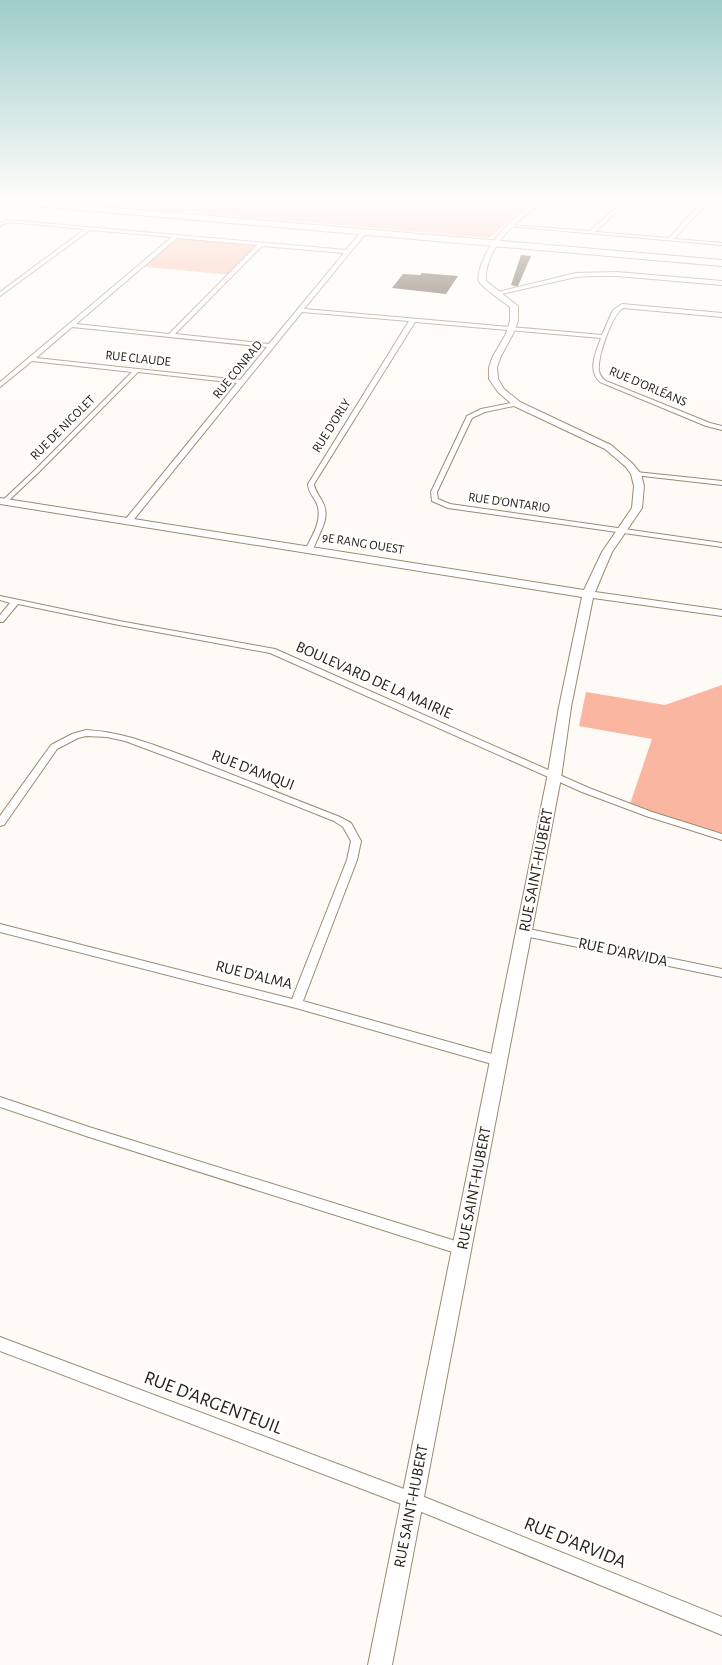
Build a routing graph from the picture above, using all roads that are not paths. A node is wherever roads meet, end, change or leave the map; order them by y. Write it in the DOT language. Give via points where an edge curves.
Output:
graph roads {
  1 [pos="21,279"];
  2 [pos="126,279"];
  3 [pos="227,279"];
  4 [pos="326,279"];
  5 [pos="481,279"];
  6 [pos="560,279"];
  7 [pos="666,279"];
  8 [pos="722,284"];
  9 [pos="497,293"];
  10 [pos="0,294"];
  11 [pos="300,310"];
  12 [pos="722,315"];
  13 [pos="413,320"];
  14 [pos="71,325"];
  15 [pos="511,329"];
  16 [pos="171,335"];
  17 [pos="605,337"];
  18 [pos="271,346"];
  19 [pos="32,358"];
  20 [pos="137,370"];
  21 [pos="242,382"];
  22 [pos="0,385"];
  23 [pos="517,404"];
  24 [pos="722,428"];
  25 [pos="636,474"];
  26 [pos="722,483"];
  27 [pos="2,501"];
  28 [pos="128,521"];
  29 [pos="622,531"];
  30 [pos="722,545"];
  31 [pos="309,550"];
  32 [pos="588,594"];
  33 [pos="0,598"];
  34 [pos="16,601"];
  35 [pos="722,613"];
  36 [pos="0,620"];
  37 [pos="554,778"];
  38 [pos="0,823"];
  39 [pos="722,837"];
  40 [pos="0,928"];
  41 [pos="524,932"];
  42 [pos="722,973"];
  43 [pos="296,1004"];
  44 [pos="499,1061"];
  45 [pos="0,1102"];
  46 [pos="462,1249"];
  47 [pos="0,1344"];
  48 [pos="412,1500"];
  49 [pos="722,1626"];
  50 [pos="380,1665"];
  1 -- 10 [label="street"];
  2 -- 14 [label="street"];
  3 -- 16 [label="street"];
  4 -- 11 [label="street, RUE CONRAD"];
  5 -- 9 [label="street" via="486,286"];
  6 -- 9 [label="street"];
  7 -- 8 [label="street"];
  9 -- 15 [label="street" via="514,306 515,314"];
  11 -- 13 [label="street"];
  11 -- 18 [label="street, RUE CONRAD"];
  12 -- 17 [label="street, RUE D'ORLÉANS" via="622,306 616,310"];
  13 -- 15 [label="street"];
  13 -- 31 [label="street, RUE D'ORLY" via="311,484 311,492 320,503 323,518"];
  14 -- 16 [label="street"];
  14 -- 19 [label="street"];
  15 -- 17 [label="street"];
  15 -- 23 [label="street" via="493,365 492,374 506,396"];
  16 -- 18 [label="street"];
  17 -- 24 [label="street, RUE D'ORLÉANS" via="596,368 599,378 604,382 703,423"];
  18 -- 21 [label="street, RUE CONRAD"];
  19 -- 20 [label="street, RUE CLAUDE"];
  19 -- 22 [label="street"];
  20 -- 21 [label="street, RUE CLAUDE"];
  20 -- 27 [label="street, RUE DE NICOLET" via="37,471"];
  21 -- 28 [label="street, RUE CONRAD"];
  23 -- 25 [label="street" via="608,447"];
  23 -- 29 [label="street, RUE D'ONTARIO" via="483,410 469,417 434,492 434,500 448,506"];
  25 -- 26 [label="street"];
  25 -- 29 [label="street, RUE SAINT-HUBERT" via="639,486 637,508"];
  27 -- 28 [label="street, 9E RANG OUEST"];
  28 -- 31 [label="street, 9E RANG OUEST"];
  29 -- 30 [label="street, RUE D'ONTARIO"];
  29 -- 32 [label="street, RUE SAINT-HUBERT" via="607,552"];
  31 -- 32 [label="street, 9E RANG OUEST"];
  32 -- 35 [label="street, 9E RANG OUEST"];
  32 -- 37 [label="street, RUE SAINT-HUBERT" via="565,707"];
  33 -- 34 [label="street, BOULEVARD DE LA MAIRIE"];
  34 -- 36 [label="street"];
  34 -- 37 [label="street, BOULEVARD DE LA MAIRIE" via="272,651"];
  37 -- 39 [label="street, BOULEVARD DE LA MAIRIE" via="630,807"];
  37 -- 41 [label="street, RUE SAINT-HUBERT"];
  38 -- 43 [label="street, RUE D'AMQUI" via="54,747 86,733 128,739 249,784 347,825 356,841 352,860"];
  40 -- 43 [label="street, RUE D'ALMA"];
  41 -- 42 [label="street, RUE D'ARVIDA"];
  41 -- 44 [label="street, RUE SAINT-HUBERT"];
  43 -- 44 [label="street, RUE D'ALMA"];
  44 -- 46 [label="street, RUE SAINT-HUBERT"];
  45 -- 46 [label="street"];
  46 -- 48 [label="street, RUE SAINT-HUBERT"];
  47 -- 48 [label="street, RUE D'ARGENTEUIL"];
  48 -- 49 [label="street, RUE D'ARVIDA"];
  48 -- 50 [label="street, RUE SAINT-HUBERT"];
}
